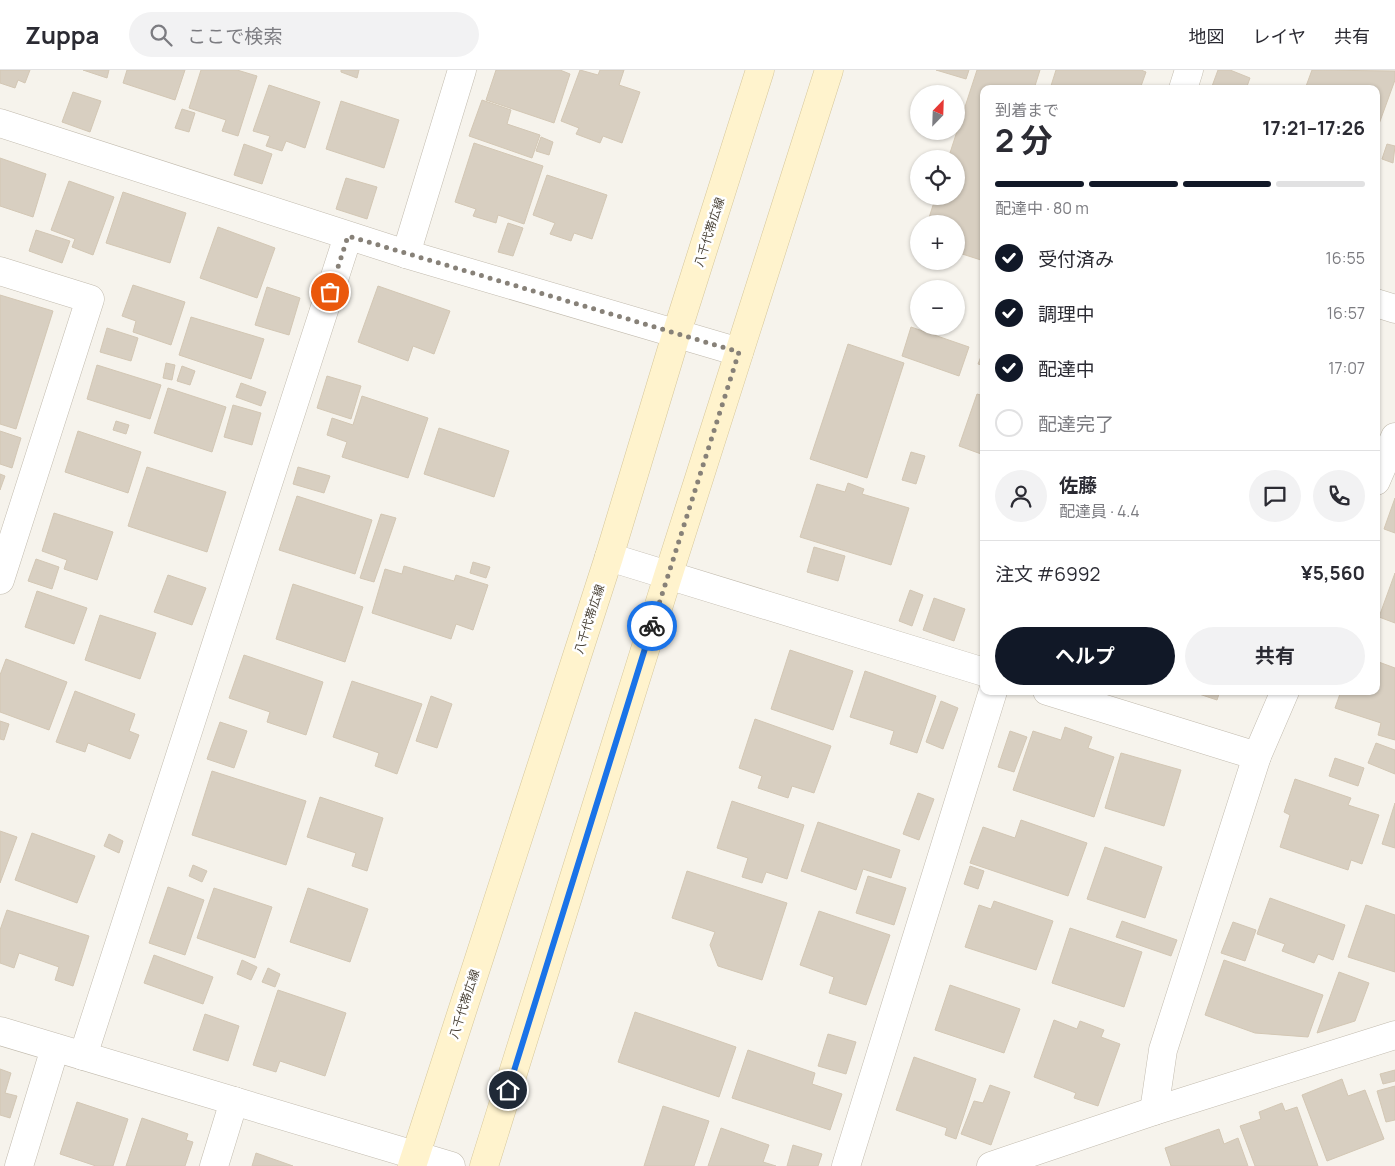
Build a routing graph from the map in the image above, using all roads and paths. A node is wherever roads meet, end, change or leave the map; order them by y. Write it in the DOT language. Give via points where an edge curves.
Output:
graph roads {
  1 [pos="462,70"];
  2 [pos="760,70"];
  3 [pos="829,70"];
  4 [pos="1189,70"];
  5 [pos="1184,85"];
  6 [pos="0,123"];
  7 [pos="348,236"];
  8 [pos="406,254"];
  9 [pos="0,271"];
  10 [pos="1380,304"];
  11 [pos="1395,309"];
  12 [pos="676,335"];
  13 [pos="739,352"];
  14 [pos="1395,437"];
  15 [pos="1380,471"];
  16 [pos="609,557"];
  17 [pos="668,576"];
  18 [pos="0,580"];
  19 [pos="980,671"];
  20 [pos="992,695"];
  21 [pos="1061,695"];
  22 [pos="1283,695"];
  23 [pos="1257,756"];
  24 [pos="0,1031"];
  25 [pos="1395,1035"];
  26 [pos="56,1048"];
  27 [pos="83,1056"];
  28 [pos="234,1101"];
  29 [pos="1154,1111"];
  30 [pos="414,1160"];
  31 [pos="19,1166"];
  32 [pos="214,1166"];
  33 [pos="451,1166"];
  34 [pos="484,1166"];
  35 [pos="846,1166"];
  36 [pos="991,1166"];
  1 -- 8 [label="street"];
  2 -- 12 [label="main road, 八千代帯広線"];
  3 -- 13 [label="main road"];
  4 -- 5 [label="street"];
  6 -- 7 [label="street"];
  7 -- 8 [label="street"];
  7 -- 27 [label="street"];
  8 -- 12 [label="street"];
  9 -- 18 [label="street" via="90,299"];
  10 -- 11 [label="street"];
  12 -- 13 [label="street"];
  12 -- 16 [label="main road, 八千代帯広線"];
  13 -- 17 [label="main road"];
  14 -- 15 [label="street"];
  16 -- 17 [label="street"];
  16 -- 30 [label="main road, 八千代帯広線"];
  17 -- 19 [label="street"];
  17 -- 34 [label="main road"];
  20 -- 35 [label="street"];
  21 -- 23 [label="street"];
  22 -- 23 [label="street"];
  23 -- 29 [label="street" via="1163,1050"];
  24 -- 26 [label="street"];
  25 -- 29 [label="street"];
  26 -- 27 [label="street"];
  26 -- 31 [label="street"];
  27 -- 28 [label="street"];
  28 -- 30 [label="street"];
  28 -- 32 [label="street"];
  29 -- 36 [label="street"];
  30 -- 33 [label="street"];
}
